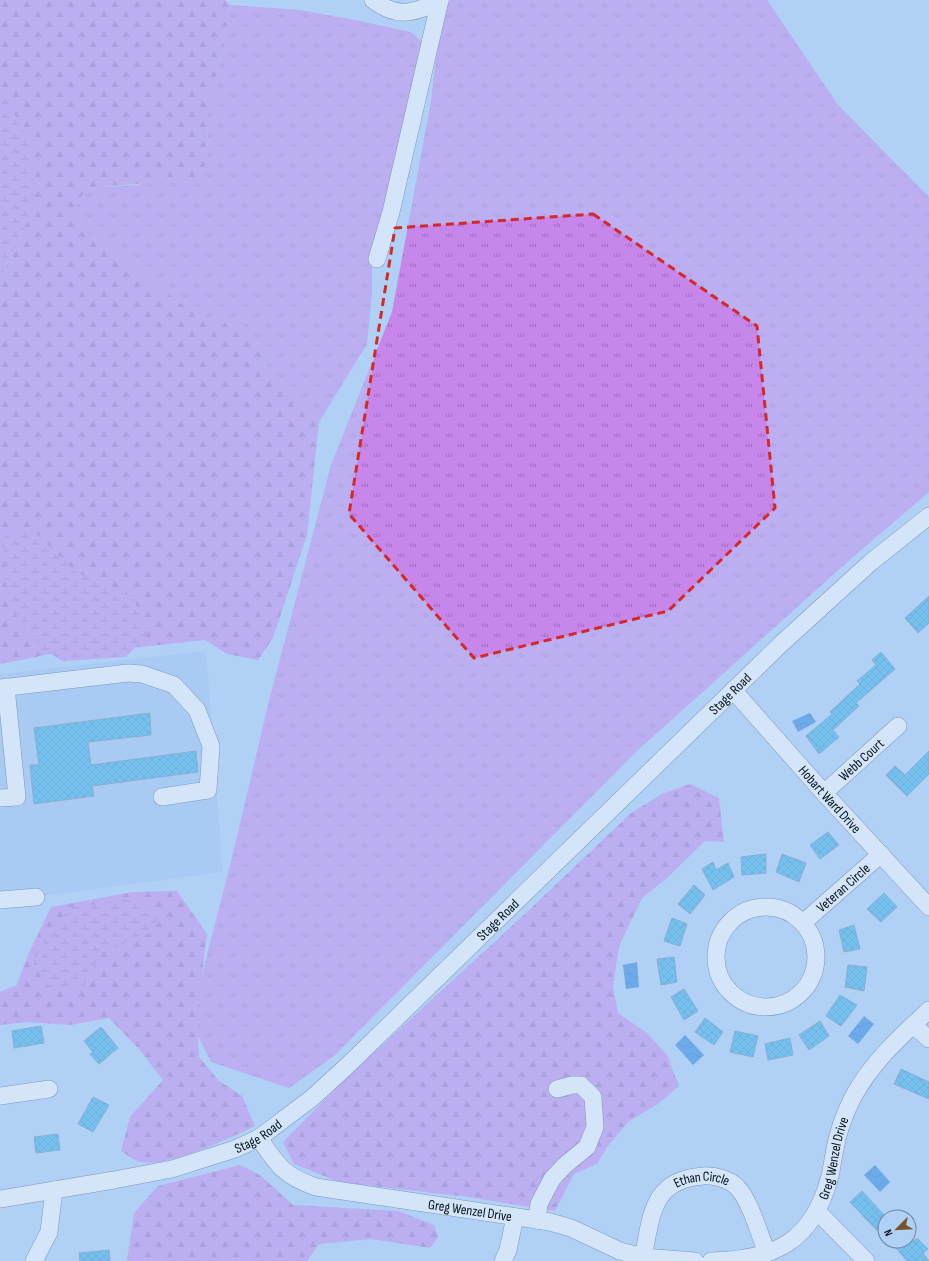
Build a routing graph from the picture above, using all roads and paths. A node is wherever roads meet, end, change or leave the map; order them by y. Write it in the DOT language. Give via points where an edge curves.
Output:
graph roads {
  1 [pos="373,0"];
  2 [pos="440,0"];
  3 [pos="377,259"];
  4 [pos="929,516"];
  5 [pos="3,687"];
  6 [pos="733,690"];
  7 [pos="898,726"];
  8 [pos="824,793"];
  9 [pos="162,797"];
  10 [pos="0,798"];
  11 [pos="881,854"];
  12 [pos="36,897"];
  13 [pos="0,900"];
  14 [pos="929,907"];
  15 [pos="804,922"];
  16 [pos="929,1010"];
  17 [pos="913,1025"];
  18 [pos="929,1039"];
  19 [pos="49,1088"];
  20 [pos="557,1089"];
  21 [pos="0,1096"];
  22 [pos="259,1138"];
  23 [pos="54,1190"];
  24 [pos="0,1198"];
  25 [pos="818,1212"];
  26 [pos="515,1217"];
  27 [pos="537,1220"];
  28 [pos="767,1253"];
  29 [pos="643,1257"];
  30 [pos="34,1261"];
  31 [pos="503,1261"];
  32 [pos="686,1261"];
  33 [pos="712,1261"];
  34 [pos="866,1261"];
  1 -- 2 [label="street" via="387,10 398,12 413,11"];
  2 -- 3 [label="street" via="391,212"];
  4 -- 6 [label="street, Stage Road" via="872,562"];
  5 -- 9 [label="street" via="128,673 142,674 174,685 197,710 211,746 208,790"];
  5 -- 10 [label="street" via="17,797"];
  6 -- 8 [label="street, Hobart Ward Drive"];
  6 -- 22 [label="street, Stage Road" via="347,1066 312,1098"];
  7 -- 8 [label="street, Webb Court"];
  8 -- 11 [label="street, Hobart Ward Drive"];
  11 -- 14 [label="street, Hobart Ward Drive"];
  11 -- 15 [label="street, Veteran Circle"];
  12 -- 13 [label="street"];
  15 -- 15 [label="street" via="815,954 815,965 809,985 790,1001 776,1007 760,1009 734,998 725,988 717,972 714,958 717,941 731,921 740,914 762,907 776,907"];
  16 -- 17 [label="street, Greg Wenzel Drive"];
  17 -- 18 [label="street"];
  17 -- 25 [label="street, Greg Wenzel Drive" via="882,1056 853,1098 842,1124"];
  19 -- 21 [label="street"];
  20 -- 27 [label="street" via="581,1085 593,1097 595,1127 587,1148 552,1178 540,1204"];
  22 -- 23 [label="street, Stage Road" via="213,1157 172,1169"];
  22 -- 26 [label="street, Greg Wenzel Drive" via="286,1173 316,1187"];
  23 -- 24 [label="street, Stage Road"];
  23 -- 30 [label="street" via="49,1232"];
  25 -- 28 [label="street, Greg Wenzel Drive" via="802,1233"];
  25 -- 34 [label="street"];
  26 -- 27 [label="street, Greg Wenzel Drive"];
  26 -- 31 [label="street"];
  27 -- 29 [label="street, Greg Wenzel Drive" via="571,1228 620,1251"];
  28 -- 29 [label="street, Ethan Circle" via="744,1197 736,1186 723,1178 707,1175 691,1177 669,1186 658,1198"];
  28 -- 33 [label="street, Greg Wenzel Drive" via="734,1261"];
  29 -- 32 [label="street, Greg Wenzel Drive"];
}
